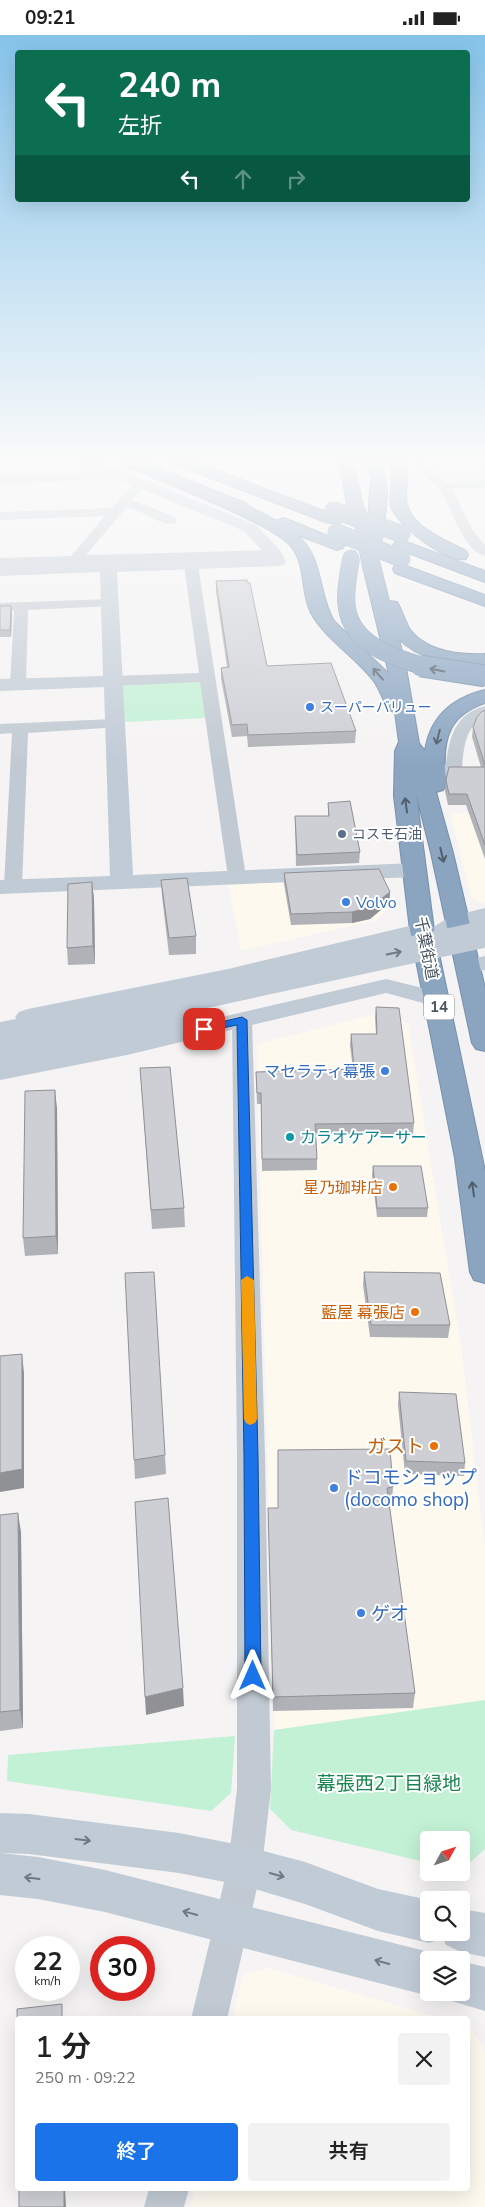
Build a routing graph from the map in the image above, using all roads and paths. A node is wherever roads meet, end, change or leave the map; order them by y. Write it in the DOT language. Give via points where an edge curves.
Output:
graph roads {
  1 [pos="264,562"];
  2 [pos="307,562"];
  3 [pos="350,562"];
  4 [pos="370,562"];
  5 [pos="371,562"];
  6 [pos="419,562"];
  7 [pos="423,562"];
  8 [pos="436,562"];
  9 [pos="191,565"];
  10 [pos="371,567"];
  11 [pos="108,568"];
  12 [pos="0,571"];
  13 [pos="485,577"];
  14 [pos="485,591"];
  15 [pos="485,601"];
  16 [pos="109,603"];
  17 [pos="21,606"];
  18 [pos="0,607"];
  19 [pos="20,642"];
  20 [pos="0,643"];
  21 [pos="485,660"];
  22 [pos="485,676"];
  23 [pos="207,677"];
  24 [pos="113,681"];
  25 [pos="9,685"];
  26 [pos="485,696"];
  27 [pos="485,711"];
  28 [pos="405,713"];
  29 [pos="114,724"];
  30 [pos="20,728"];
  31 [pos="0,729"];
  32 [pos="408,742"];
  33 [pos="435,773"];
  34 [pos="9,776"];
  35 [pos="430,803"];
  36 [pos="7,828"];
  37 [pos="415,870"];
  38 [pos="237,877"];
  39 [pos="122,881"];
  40 [pos="6,887"];
  41 [pos="485,915"];
  42 [pos="457,922"];
  43 [pos="485,934"];
  44 [pos="425,941"];
  45 [pos="479,960"];
  46 [pos="438,999"];
  47 [pos="242,1020"];
  48 [pos="485,1043"];
  49 [pos="2,1047"];
  50 [pos="485,1272"];
  51 [pos="0,1833"];
  52 [pos="245,1866"];
  53 [pos="0,1874"];
  54 [pos="420,1920"];
  55 [pos="231,1924"];
  56 [pos="470,1931"];
  57 [pos="485,1935"];
  58 [pos="420,1972"];
  59 [pos="470,1985"];
  60 [pos="485,1989"];
  61 [pos="210,2016"];
  62 [pos="168,2191"];
  63 [pos="164,2207"];
  1 -- 9 [label="street"];
  28 -- 2 [label="highway, one-way" via="394,705 382,678 318,611"];
  22 -- 3 [label="highway, one-way, bridge" via="413,664 368,641 348,612"];
  4 -- 10 [label="highway, 千葉街道 / 14"];
  5 -- 10 [label="highway"];
  6 -- 15 [label="highway"];
  7 -- 14 [label="highway"];
  8 -- 13 [label="highway"];
  9 -- 11 [label="street"];
  9 -- 23 [label="street"];
  10 -- 21 [label="highway" via="407,637 439,655"];
  10 -- 28 [label="highway, 千葉街道 / 14"];
  11 -- 12 [label="street"];
  11 -- 16 [label="street"];
  16 -- 17 [label="street"];
  16 -- 24 [label="street"];
  17 -- 18 [label="street"];
  17 -- 19 [label="street"];
  19 -- 20 [label="street"];
  19 -- 25 [label="street"];
  23 -- 24 [label="street"];
  23 -- 38 [label="street"];
  24 -- 25 [label="street"];
  24 -- 29 [label="street"];
  26 -- 33 [label="highway, one-way" via="452,712 438,731"];
  27 -- 33 [label="street" via="461,728 454,767"];
  28 -- 32 [label="highway, 千葉街道 / 14"];
  29 -- 30 [label="street"];
  29 -- 39 [label="street"];
  30 -- 31 [label="street"];
  30 -- 34 [label="street"];
  32 -- 35 [label="highway, 千葉街道 / 14" via="415,751"];
  37 -- 32 [label="highway, 千葉街道 / 14, one-way" via="404,796"];
  33 -- 35 [label="highway" via="436,792"];
  34 -- 36 [label="street"];
  35 -- 42 [label="highway, 千葉街道 / 14, one-way"];
  36 -- 40 [label="street"];
  37 -- 38 [label="street"];
  37 -- 44 [label="highway, 千葉街道 / 14"];
  38 -- 39 [label="street"];
  39 -- 40 [label="street"];
  41 -- 42 [label="street"];
  42 -- 44 [label="street"];
  42 -- 45 [label="highway, 千葉街道 / 14"];
  49 -- 43 [label="street, one-way, bridge" via="111,1015"];
  44 -- 46 [label="highway, 千葉街道 / 14"];
  44 -- 49 [label="street" via="228,976"];
  45 -- 48 [label="highway, 千葉街道 / 14"];
  45 -- 49 [label="street, bridge" via="126,1032"];
  46 -- 47 [label="street" via="386,987"];
  50 -- 46 [label="highway, 千葉街道 / 14, one-way" via="469,1158"];
  47 -- 49 [label="street" via="127,1047"];
  47 -- 52 [label="street" via="254,1715 254,1789"];
  51 -- 52 [label="street, one-way" via="170,1852"];
  52 -- 54 [label="street, one-way" via="305,1883 378,1910"];
  52 -- 55 [label="street"];
  55 -- 53 [label="street, one-way" via="105,1891"];
  58 -- 55 [label="street, one-way"];
  55 -- 61 [label="street"];
  56 -- 57 [label="street"];
  59 -- 60 [label="street"];
  62 -- 63 [label="street"];
}
